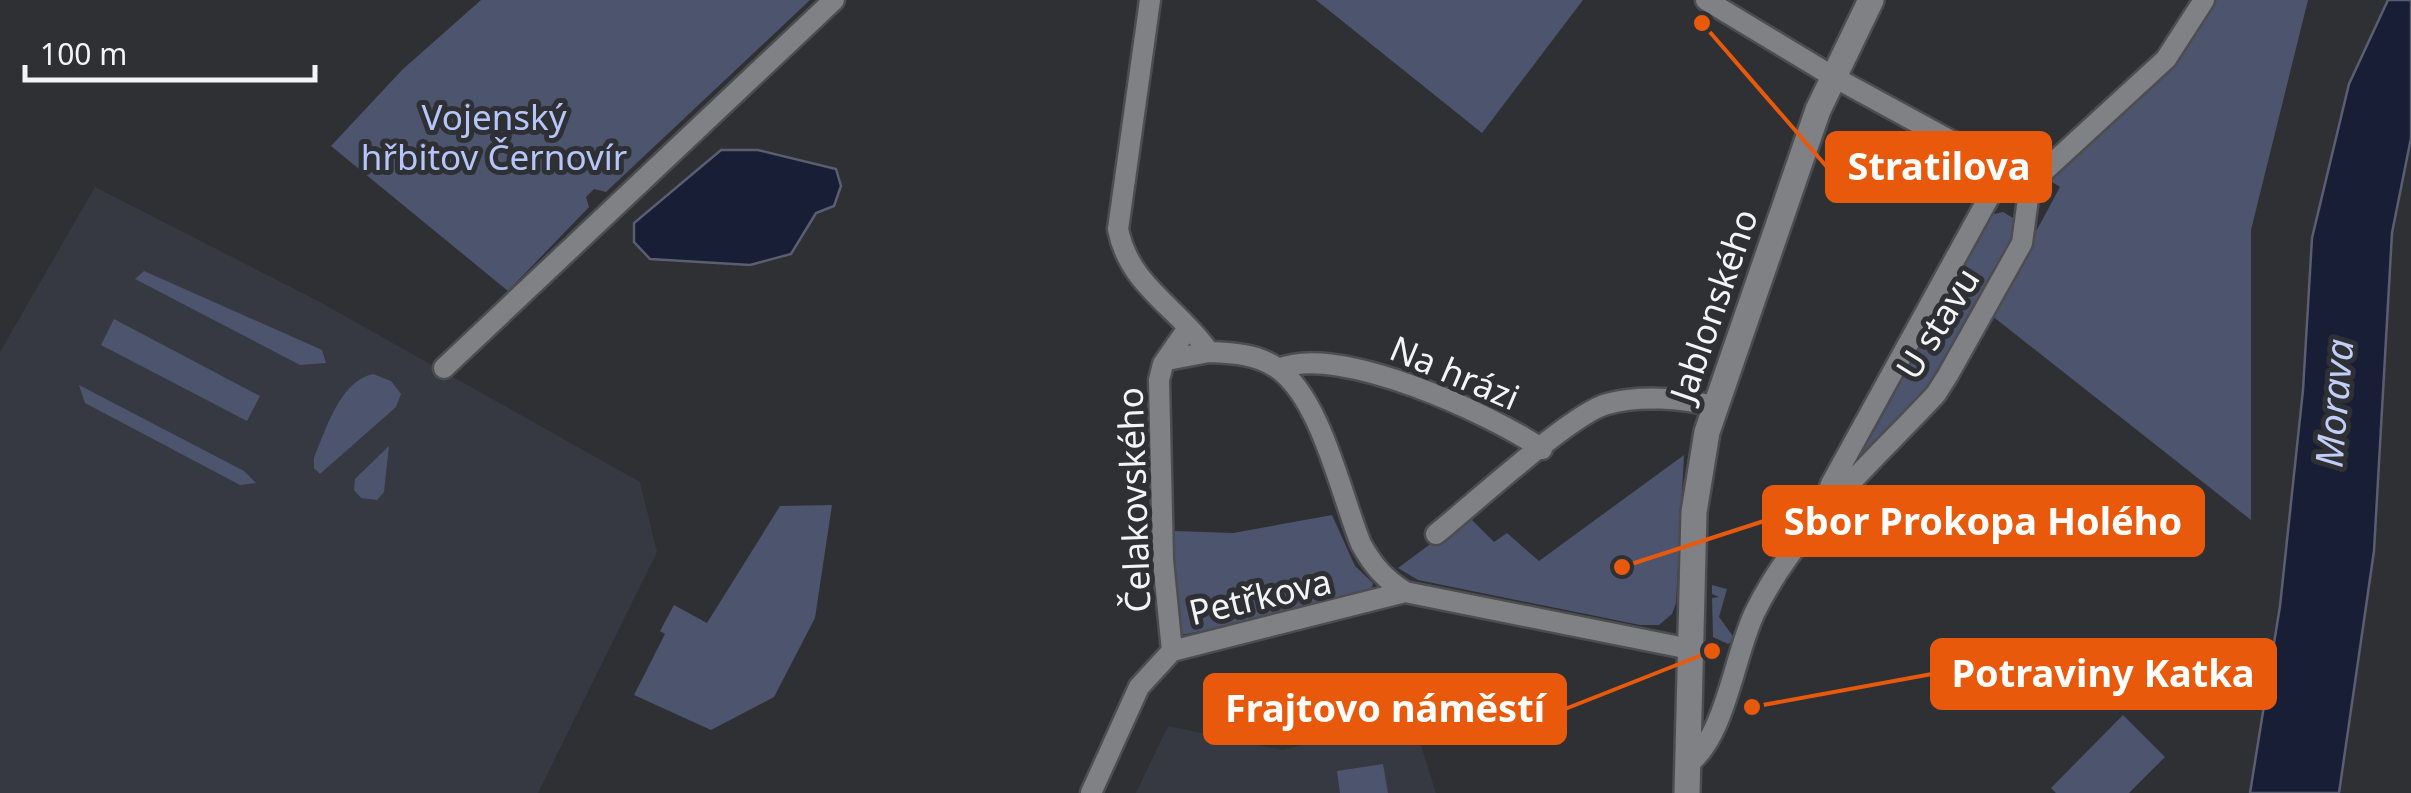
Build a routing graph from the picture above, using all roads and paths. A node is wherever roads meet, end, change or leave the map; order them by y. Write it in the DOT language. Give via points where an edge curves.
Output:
graph roads {
  1 [pos="834,0"];
  2 [pos="1150,0"];
  3 [pos="1706,0"];
  4 [pos="1870,0"];
  5 [pos="2204,0"];
  6 [pos="1832,76"];
  7 [pos="2004,170"];
  8 [pos="2030,184"];
  9 [pos="1188,328"];
  10 [pos="1209,352"];
  11 [pos="1167,360"];
  12 [pos="444,368"];
  13 [pos="1279,370"];
  14 [pos="1714,406"];
  15 [pos="1542,449"];
  16 [pos="1819,520"];
  17 [pos="1436,534"];
  18 [pos="1406,592"];
  19 [pos="1690,649"];
  20 [pos="1172,651"];
  21 [pos="1687,765"];
  22 [pos="1091,793"];
  23 [pos="1687,793"];
  1 -- 12 [label="street"];
  2 -- 9 [label="street" via="1118,229 1129,264"];
  3 -- 6 [label="street"];
  4 -- 6 [label="street, Jablonského"];
  5 -- 8 [label="street" via="2166,59"];
  6 -- 7 [label="street"];
  6 -- 14 [label="street, Jablonského"];
  7 -- 8 [label="street"];
  7 -- 16 [label="street, U stavu" via="1831,484"];
  8 -- 16 [label="street, U stavu" via="2022,243 1942,386"];
  9 -- 10 [label="street"];
  9 -- 11 [label="street"];
  10 -- 11 [label="street, Čelakovského"];
  10 -- 13 [label="street" via="1242,354"];
  11 -- 20 [label="street, Čelakovského" via="1159,388 1162,551"];
  13 -- 15 [label="street, Na hrázi" via="1302,362 1382,373"];
  13 -- 18 [label="street" via="1311,410 1372,564"];
  14 -- 15 [label="street" via="1668,400 1606,404"];
  14 -- 19 [label="street, Jablonského" via="1695,494"];
  15 -- 17 [label="street"];
  16 -- 21 [label="street, U stavu" via="1752,618 1708,740"];
  18 -- 19 [label="street"];
  18 -- 20 [label="street, Petřkova"];
  19 -- 21 [label="street, Jablonského"];
  20 -- 22 [label="street, Petřkova" via="1139,686"];
  21 -- 23 [label="street, Jablonského"];
}
